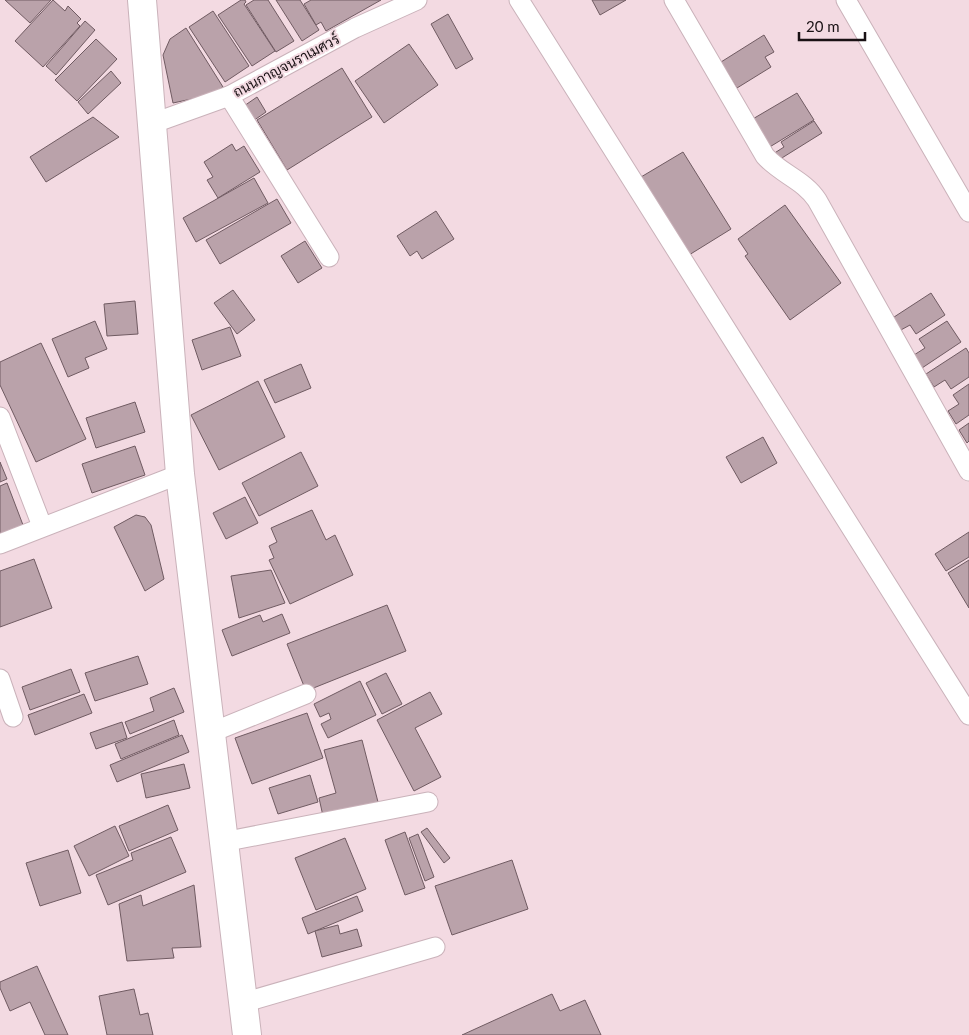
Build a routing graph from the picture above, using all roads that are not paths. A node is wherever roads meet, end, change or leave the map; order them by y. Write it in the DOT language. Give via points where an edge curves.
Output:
graph roads {
  1 [pos="142,0"];
  2 [pos="417,0"];
  3 [pos="519,0"];
  4 [pos="674,0"];
  5 [pos="846,0"];
  6 [pos="229,96"];
  7 [pos="151,124"];
  8 [pos="969,212"];
  9 [pos="329,257"];
  10 [pos="0,417"];
  11 [pos="969,471"];
  12 [pos="180,474"];
  13 [pos="42,526"];
  14 [pos="0,544"];
  15 [pos="0,679"];
  16 [pos="306,694"];
  17 [pos="969,714"];
  18 [pos="13,717"];
  19 [pos="210,733"];
  20 [pos="428,802"];
  21 [pos="223,842"];
  22 [pos="435,948"];
  23 [pos="242,1003"];
  24 [pos="247,1035"];
  1 -- 7 [label="street"];
  2 -- 6 [label="street, ถนนกาญจนราเมศวร์" via="355,28"];
  3 -- 17 [label="street"];
  4 -- 11 [label="street" via="765,156 778,169 809,189 817,200"];
  5 -- 8 [label="street"];
  6 -- 7 [label="street, ถนนกาญจนราเมศวร์"];
  6 -- 9 [label="street"];
  7 -- 12 [label="street"];
  10 -- 13 [label="street"];
  12 -- 13 [label="street"];
  12 -- 19 [label="street"];
  13 -- 14 [label="street"];
  15 -- 18 [label="street"];
  16 -- 19 [label="street"];
  19 -- 21 [label="street"];
  20 -- 21 [label="street"];
  21 -- 23 [label="street"];
  22 -- 23 [label="street"];
  23 -- 24 [label="street"];
}
